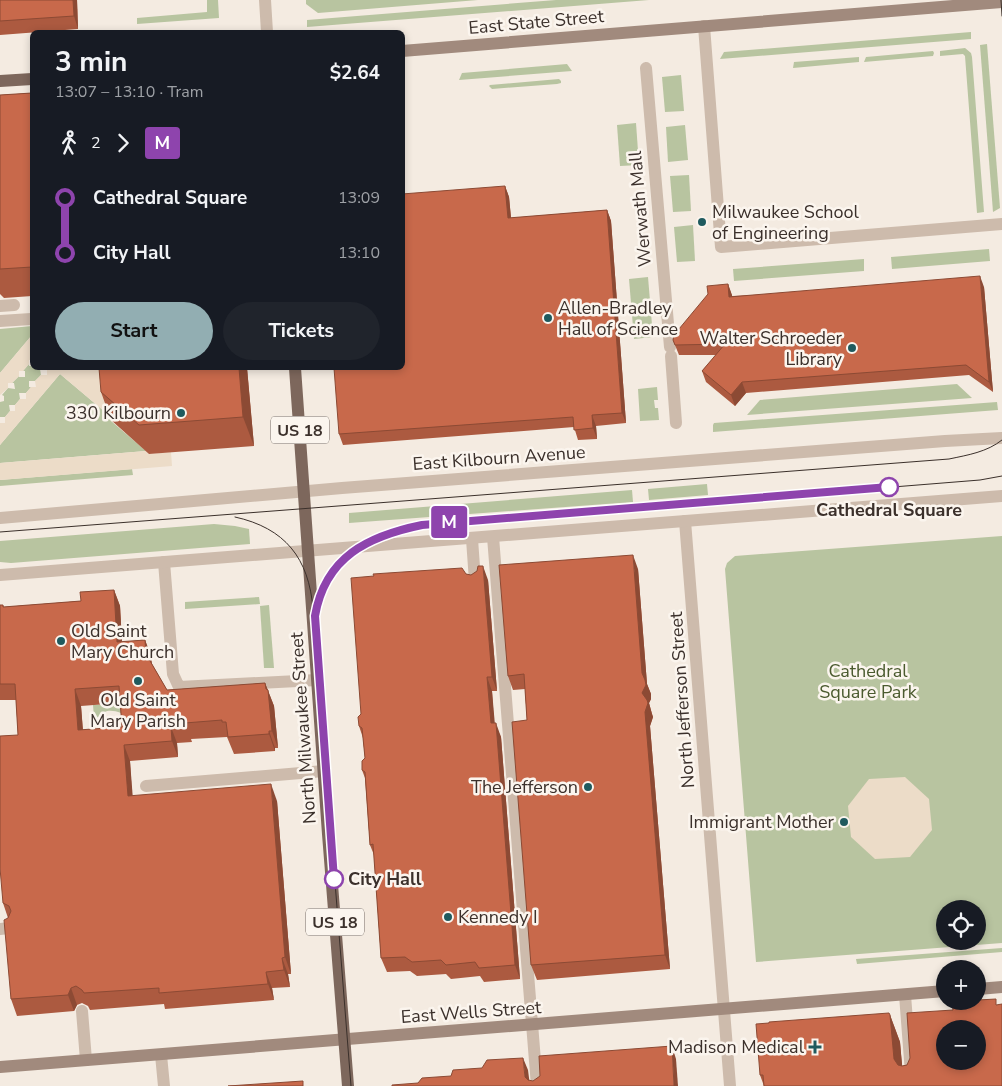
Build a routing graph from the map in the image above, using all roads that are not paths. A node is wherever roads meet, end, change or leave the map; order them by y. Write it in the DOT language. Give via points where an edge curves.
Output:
graph roads {
  1 [pos="265,0"];
  2 [pos="1002,2"];
  3 [pos="704,26"];
  4 [pos="267,30"];
  5 [pos="405,51"];
  6 [pos="646,68"];
  7 [pos="30,79"];
  8 [pos="0,81"];
  9 [pos="1002,224"];
  10 [pos="14,305"];
  11 [pos="0,306"];
  12 [pos="30,319"];
  13 [pos="0,321"];
  14 [pos="295,370"];
  15 [pos="676,423"];
  16 [pos="1002,438"];
  17 [pos="305,492"];
  18 [pos="1002,496"];
  19 [pos="0,518"];
  20 [pos="686,521"];
  21 [pos="492,537"];
  22 [pos="472,539"];
  23 [pos="308,550"];
  24 [pos="164,562"];
  25 [pos="0,575"];
  26 [pos="475,581"];
  27 [pos="318,680"];
  28 [pos="324,771"];
  29 [pos="146,786"];
  30 [pos="1002,987"];
  31 [pos="986,988"];
  32 [pos="936,993"];
  33 [pos="905,995"];
  34 [pos="724,1010"];
  35 [pos="82,1011"];
  36 [pos="532,1025"];
  37 [pos="345,1040"];
  38 [pos="161,1054"];
  39 [pos="86,1060"];
  40 [pos="0,1067"];
  41 [pos="164,1086"];
  42 [pos="348,1086"];
  43 [pos="537,1086"];
  44 [pos="730,1086"];
  45 [pos="912,1086"];
  1 -- 4 [label="street"];
  2 -- 3 [label="main road, East State Street"];
  3 -- 5 [label="main road, East State Street"];
  3 -- 9 [label="street" via="721,247"];
  6 -- 15 [label="street, Werwath Mall"];
  7 -- 8 [label="main road"];
  10 -- 11 [label="street"];
  12 -- 13 [label="street"];
  14 -- 17 [label="main road, North Milwaukee Street / US 18"];
  16 -- 17 [label="street, East Kilbourn Avenue"];
  17 -- 19 [label="street, East Kilbourn Avenue"];
  17 -- 23 [label="main road, North Milwaukee Street / US 18"];
  18 -- 20 [label="street"];
  20 -- 21 [label="street"];
  20 -- 34 [label="street, North Jefferson Street"];
  21 -- 22 [label="street"];
  21 -- 36 [label="street"];
  22 -- 23 [label="street"];
  22 -- 26 [label="street"];
  23 -- 24 [label="street"];
  23 -- 27 [label="main road, North Milwaukee Street / US 18"];
  24 -- 25 [label="street"];
  24 -- 27 [label="street" via="172,674 179,687"];
  27 -- 28 [label="main road, North Milwaukee Street / US 18"];
  28 -- 29 [label="street"];
  28 -- 37 [label="main road, North Milwaukee Street / US 18"];
  30 -- 31 [label="main road"];
  32 -- 33 [label="main road, East Wells Street"];
  33 -- 34 [label="main road, East Wells Street"];
  33 -- 45 [label="street"];
  34 -- 36 [label="main road, East Wells Street"];
  34 -- 44 [label="street, North Jefferson Street"];
  35 -- 39 [label="street"];
  36 -- 37 [label="main road, East Wells Street"];
  36 -- 43 [label="street"];
  37 -- 38 [label="main road, East Wells Street"];
  37 -- 42 [label="main road, North Milwaukee Street / US 18"];
  38 -- 39 [label="main road, East Wells Street"];
  38 -- 41 [label="street"];
  39 -- 40 [label="main road, East Wells Street"];
}
